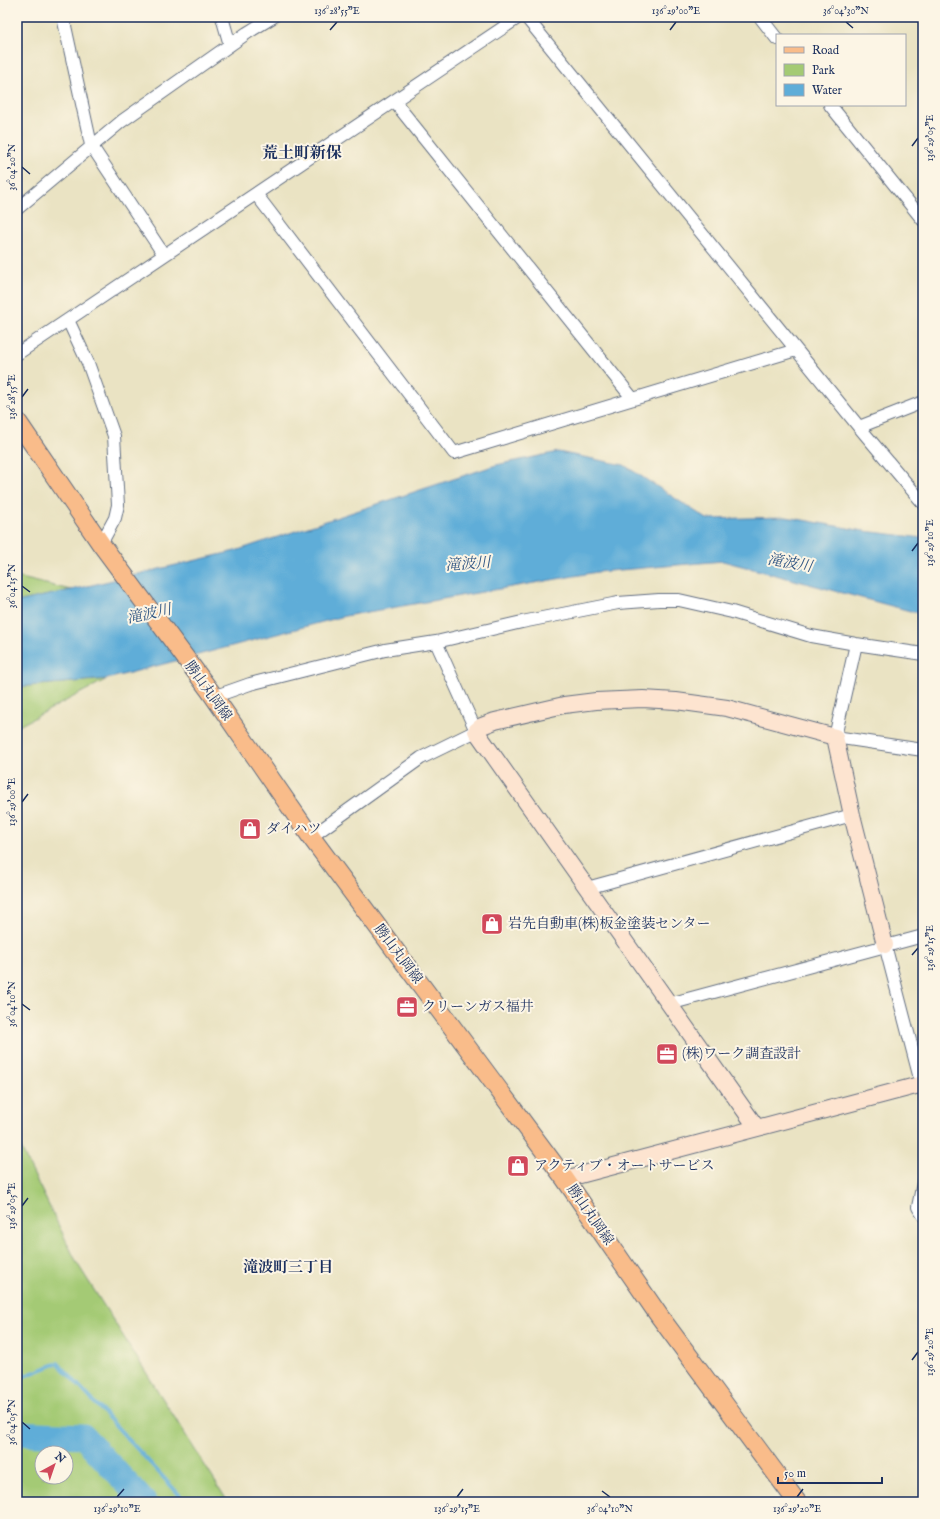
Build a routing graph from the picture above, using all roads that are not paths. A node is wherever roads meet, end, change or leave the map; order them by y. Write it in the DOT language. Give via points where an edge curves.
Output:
graph roads {
  1 [pos="63,17"];
  2 [pos="222,17"];
  3 [pos="273,17"];
  4 [pos="520,17"];
  5 [pos="526,17"];
  6 [pos="760,17"];
  7 [pos="776,37"];
  8 [pos="230,45"];
  9 [pos="394,101"];
  10 [pos="831,106"];
  11 [pos="91,146"];
  12 [pos="17,194"];
  13 [pos="256,194"];
  14 [pos="19,208"];
  15 [pos="923,220"];
  16 [pos="164,255"];
  17 [pos="68,320"];
  18 [pos="796,350"];
  19 [pos="17,354"];
  20 [pos="633,399"];
  21 [pos="923,402"];
  22 [pos="17,421"];
  23 [pos="859,427"];
  24 [pos="923,503"];
  25 [pos="101,544"];
  26 [pos="436,642"];
  27 [pos="856,644"];
  28 [pos="923,654"];
  29 [pos="212,694"];
  30 [pos="476,731"];
  31 [pos="835,737"];
  32 [pos="923,750"];
  33 [pos="852,815"];
  34 [pos="311,837"];
  35 [pos="587,888"];
  36 [pos="923,936"];
  37 [pos="885,945"];
  38 [pos="669,1004"];
  39 [pos="922,1086"];
  40 [pos="757,1128"];
  41 [pos="565,1179"];
  42 [pos="923,1183"];
  43 [pos="923,1214"];
  44 [pos="797,1502"];
  1 -- 11 [label="street"];
  2 -- 8 [label="street"];
  3 -- 8 [label="street"];
  4 -- 9 [label="street"];
  5 -- 18 [label="street"];
  6 -- 7 [label="street"];
  8 -- 11 [label="street" via="122,121"];
  9 -- 13 [label="street"];
  9 -- 20 [label="street"];
  10 -- 15 [label="street"];
  11 -- 14 [label="street"];
  11 -- 16 [label="street"];
  12 -- 14 [label="street"];
  13 -- 16 [label="street"];
  13 -- 20 [label="street" via="454,453"];
  16 -- 17 [label="street"];
  17 -- 19 [label="street"];
  17 -- 25 [label="street" via="88,363 114,436 118,505 115,518"];
  18 -- 20 [label="street"];
  18 -- 23 [label="street"];
  21 -- 23 [label="street"];
  22 -- 25 [label="main road, 勝山丸岡線"];
  23 -- 24 [label="street"];
  25 -- 29 [label="main road, 勝山丸岡線"];
  26 -- 27 [label="street" via="618,603 680,600 732,612 811,636"];
  26 -- 29 [label="street" via="385,650"];
  26 -- 30 [label="street"];
  27 -- 28 [label="street"];
  27 -- 31 [label="street"];
  29 -- 34 [label="main road, 勝山丸岡線"];
  30 -- 31 [label="street" via="495,721 564,705 643,699 728,708"];
  30 -- 34 [label="street" via="421,758"];
  30 -- 35 [label="street"];
  31 -- 32 [label="street"];
  31 -- 33 [label="street"];
  33 -- 35 [label="street"];
  33 -- 37 [label="street"];
  34 -- 41 [label="main road, 勝山丸岡線"];
  35 -- 38 [label="street"];
  36 -- 37 [label="street"];
  37 -- 38 [label="street"];
  37 -- 39 [label="street"];
  38 -- 40 [label="street"];
  39 -- 40 [label="street"];
  40 -- 41 [label="street"];
  41 -- 44 [label="main road, 勝山丸岡線" via="660,1317"];
  42 -- 43 [label="street" via="918,1207"];
}
